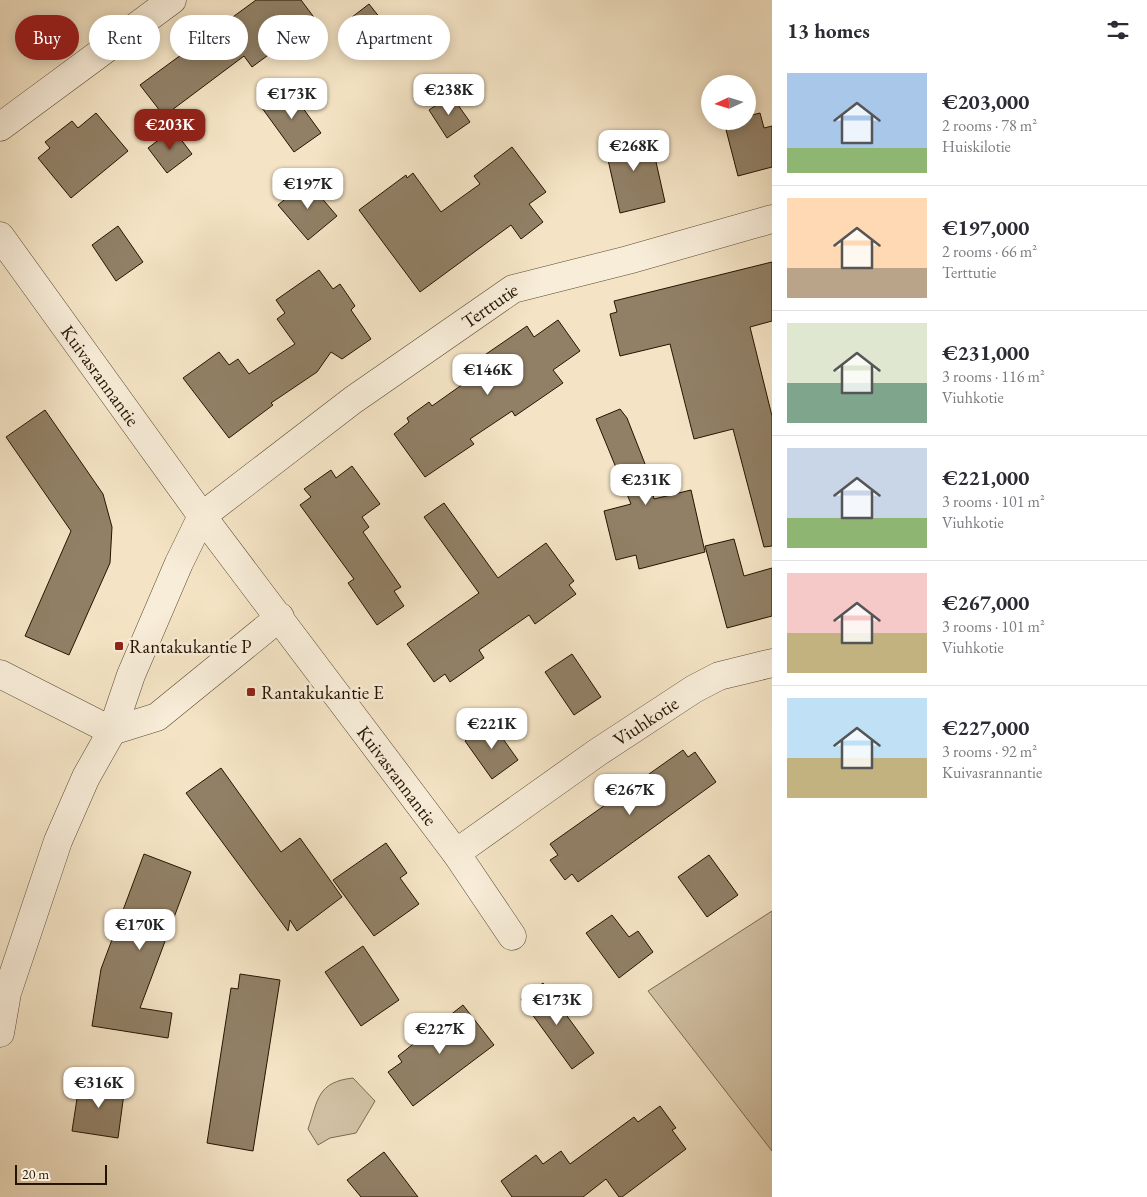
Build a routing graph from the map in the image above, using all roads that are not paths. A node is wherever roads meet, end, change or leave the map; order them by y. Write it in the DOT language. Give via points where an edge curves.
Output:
graph roads {
  1 [pos="172,0"];
  2 [pos="0,128"];
  3 [pos="772,219"];
  4 [pos="0,236"];
  5 [pos="202,516"];
  6 [pos="280,617"];
  7 [pos="772,663"];
  8 [pos="0,674"];
  9 [pos="112,731"];
  10 [pos="456,853"];
  11 [pos="512,936"];
  12 [pos="0,1033"];
  1 -- 2 [label="street"];
  3 -- 5 [label="street, Terttutie" via="513,289 353,400"];
  4 -- 5 [label="street, Kuivasrannantie"];
  5 -- 6 [label="street, Kuivasrannantie"];
  5 -- 9 [label="street" via="132,674"];
  6 -- 9 [label="street" via="157,718"];
  6 -- 10 [label="street, Kuivasrannantie"];
  7 -- 10 [label="street, Viuhkotie" via="719,676 694,689 598,752"];
  8 -- 9 [label="street"];
  9 -- 12 [label="street" via="86,778 58,841 7,993"];
  10 -- 11 [label="street, Kuivasrannantie"];
}
